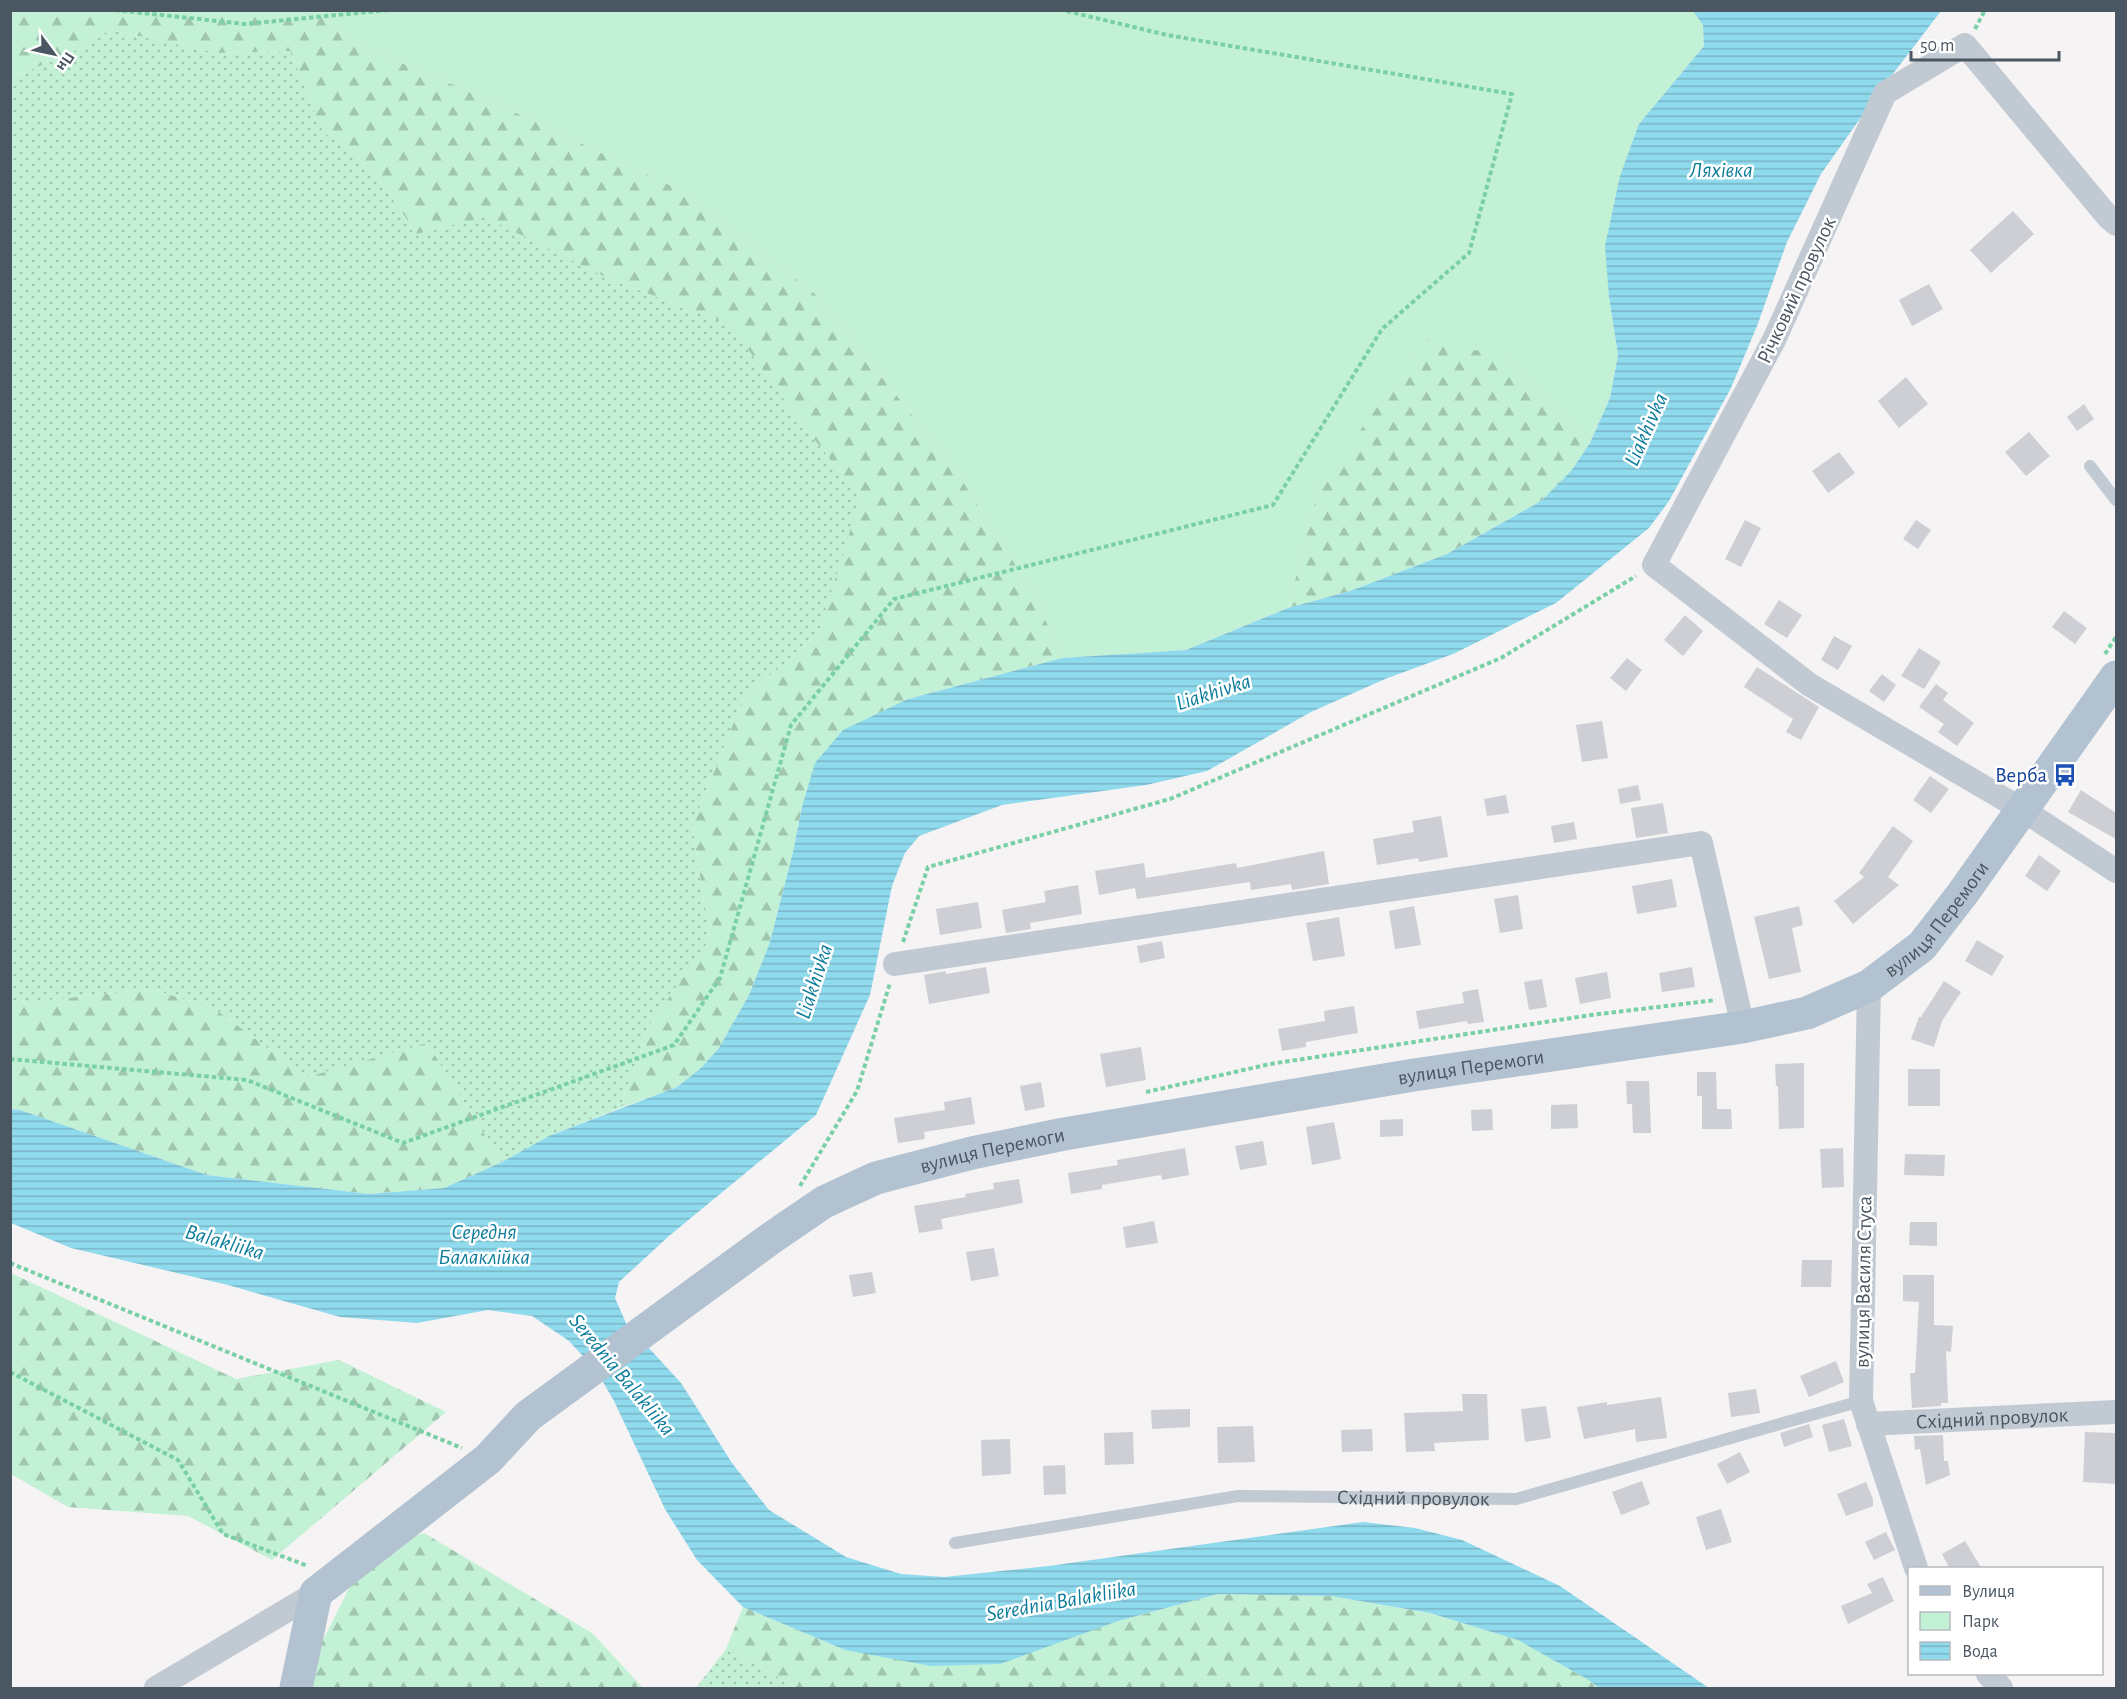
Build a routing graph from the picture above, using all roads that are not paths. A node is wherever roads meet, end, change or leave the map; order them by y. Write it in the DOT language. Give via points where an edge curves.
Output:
graph roads {
  1 [pos="2116,224"];
  2 [pos="2090,466"];
  3 [pos="2116,500"];
  4 [pos="2108,669"];
  5 [pos="2023,810"];
  6 [pos="2116,871"];
  7 [pos="895,964"];
  8 [pos="1869,986"];
  9 [pos="1740,1012"];
  10 [pos="1861,1401"];
  11 [pos="2116,1412"];
  12 [pos="1868,1424"];
  13 [pos="956,1543"];
  14 [pos="1915,1567"];
  15 [pos="326,1585"];
  16 [pos="1989,1675"];
  17 [pos="156,1689"];
  18 [pos="296,1689"];
  19 [pos="2001,1689"];
  1 -- 5 [label="street, Річковий провулок" via="1965,45 1885,93 1774,340 1654,565 1810,685"];
  2 -- 3 [label="lane"];
  4 -- 5 [label="main road, вулиця Перемоги"];
  5 -- 6 [label="street"];
  5 -- 8 [label="main road, вулиця Перемоги" via="1922,946"];
  7 -- 9 [label="street" via="1701,843"];
  8 -- 9 [label="main road, вулиця Перемоги" via="1808,1013"];
  8 -- 10 [label="street, вулиця Василя Стуса"];
  9 -- 15 [label="main road, вулиця Перемоги" via="1414,1075 1064,1134 972,1152 876,1178 824,1202 528,1416 488,1459"];
  10 -- 12 [label="street, вулиця Василя Стуса"];
  10 -- 13 [label="lane, Східний провулок" via="1516,1499 1238,1496"];
  11 -- 12 [label="street, Східний провулок"];
  12 -- 14 [label="street, вулиця Василя Стуса"];
  15 -- 17 [label="street"];
  15 -- 18 [label="main road"];
  16 -- 19 [label="street"];
}
